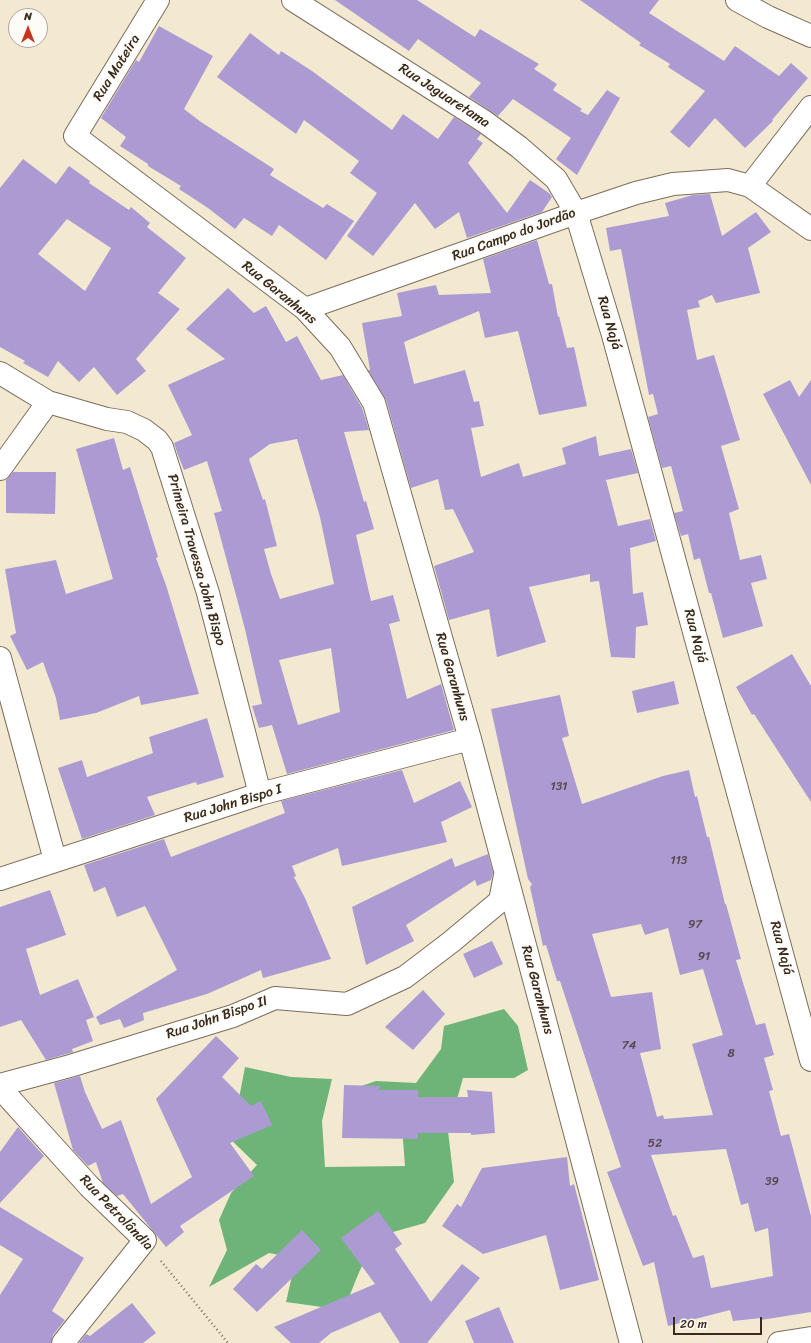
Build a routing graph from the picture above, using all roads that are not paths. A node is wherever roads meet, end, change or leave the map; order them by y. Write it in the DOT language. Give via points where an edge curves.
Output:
graph roads {
  1 [pos="158,0"];
  2 [pos="293,0"];
  3 [pos="737,0"];
  4 [pos="811,36"];
  5 [pos="811,107"];
  6 [pos="75,136"];
  7 [pos="750,186"];
  8 [pos="576,213"];
  9 [pos="811,229"];
  10 [pos="304,309"];
  11 [pos="0,373"];
  12 [pos="48,402"];
  13 [pos="0,469"];
  14 [pos="0,658"];
  15 [pos="470,739"];
  16 [pos="260,794"];
  17 [pos="56,860"];
  18 [pos="506,873"];
  19 [pos="0,879"];
  20 [pos="811,1060"];
  21 [pos="0,1086"];
  22 [pos="811,1338"];
  23 [pos="63,1343"];
  24 [pos="631,1343"];
  25 [pos="779,1343"];
  1 -- 6 [label="street, Rua Mateira"];
  2 -- 8 [label="street, Rua Jaguaretama" via="485,122 519,147 556,179"];
  3 -- 4 [label="street"];
  5 -- 7 [label="street"];
  6 -- 10 [label="street, Rua Garanhuns"];
  7 -- 8 [label="street, Rua Campo do Jordão" via="728,180 673,184"];
  7 -- 9 [label="street, Rua Campo do Jordão"];
  8 -- 10 [label="street, Rua Campo do Jordão"];
  8 -- 20 [label="street, Rua Najá" via="613,335"];
  10 -- 15 [label="street, Rua Garanhuns" via="340,347 374,403"];
  11 -- 12 [label="street, Primeira Travessa John Bispo"];
  12 -- 13 [label="street"];
  12 -- 16 [label="street, Primeira Travessa John Bispo" via="107,419 127,422 144,430 162,447 208,593"];
  14 -- 17 [label="street"];
  15 -- 16 [label="street, Rua John Bispo I"];
  15 -- 18 [label="street, Rua Garanhuns"];
  16 -- 17 [label="street, Rua John Bispo I"];
  17 -- 19 [label="street, Rua John Bispo I"];
  18 -- 21 [label="street, Rua John Bispo II" via="500,901 451,942 405,977 347,1004 275,998 233,1016"];
  18 -- 24 [label="street, Rua Garanhuns"];
  21 -- 23 [label="street, Rua Petrolândia" via="89,1186 145,1240"];
  22 -- 25 [label="street"];
}
